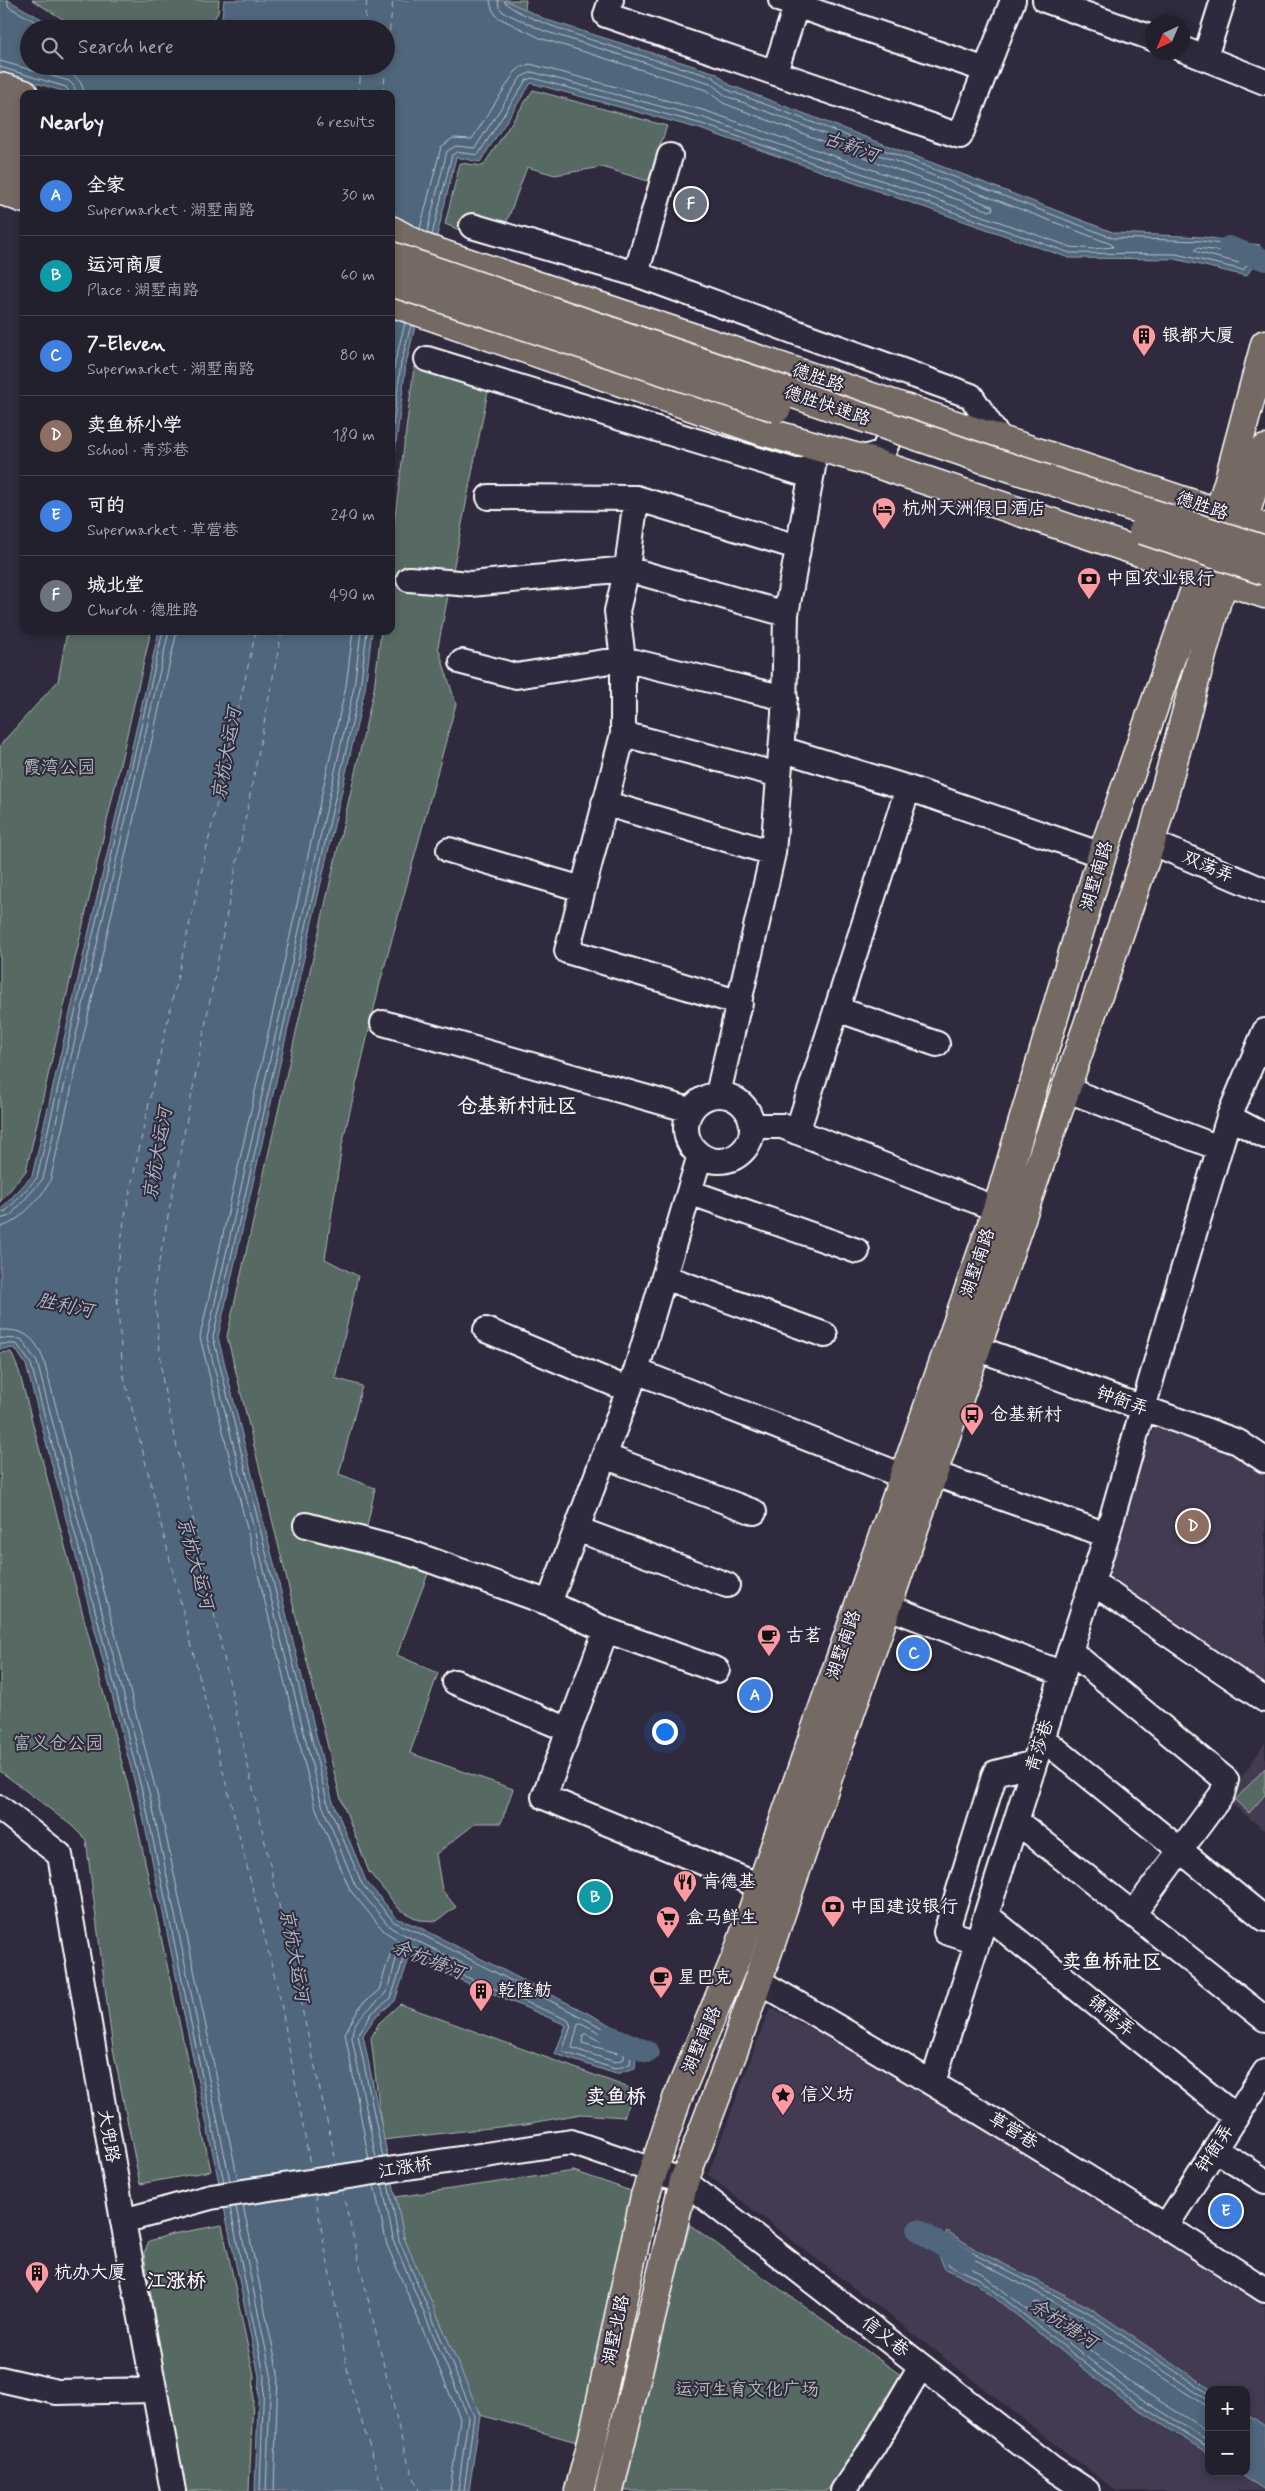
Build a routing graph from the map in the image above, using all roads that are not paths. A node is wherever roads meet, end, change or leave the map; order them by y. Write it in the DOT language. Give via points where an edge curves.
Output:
graph roads {
  1 [pos="611,0"];
  2 [pos="1013,0"];
  3 [pos="1045,0"];
  4 [pos="1223,0"];
  5 [pos="792,2"];
  6 [pos="1071,4"];
  7 [pos="1145,35"];
  8 [pos="1190,52"];
  9 [pos="1206,57"];
  10 [pos="986,70"];
  11 [pos="774,72"];
  12 [pos="1265,82"];
  13 [pos="0,86"];
  14 [pos="20,93"];
  15 [pos="0,108"];
  16 [pos="20,115"];
  17 [pos="0,126"];
  18 [pos="20,132"];
  19 [pos="0,154"];
  20 [pos="670,156"];
  21 [pos="20,161"];
  22 [pos="0,171"];
  23 [pos="20,178"];
  24 [pos="0,190"];
  25 [pos="20,198"];
  26 [pos="472,226"];
  27 [pos="395,232"];
  28 [pos="395,238"];
  29 [pos="420,246"];
  30 [pos="395,257"];
  31 [pos="636,274"];
  32 [pos="395,283"];
  33 [pos="395,303"];
  34 [pos="1265,344"];
  35 [pos="427,359"];
  36 [pos="885,400"];
  37 [pos="998,437"];
  38 [pos="1265,450"];
  39 [pos="862,460"];
  40 [pos="489,497"];
  41 [pos="636,498"];
  42 [pos="1242,520"];
  43 [pos="797,547"];
  44 [pos="1265,550"];
  45 [pos="627,569"];
  46 [pos="1265,571"];
  47 [pos="1200,572"];
  48 [pos="409,579"];
  49 [pos="1225,582"];
  50 [pos="1265,594"];
  51 [pos="786,614"];
  52 [pos="623,659"];
  53 [pos="462,662"];
  54 [pos="785,698"];
  55 [pos="623,734"];
  56 [pos="782,749"];
  57 [pos="779,775"];
  58 [pos="908,788"];
  59 [pos="604,803"];
  60 [pos="1151,842"];
  61 [pos="449,850"];
  62 [pos="773,853"];
  63 [pos="1102,855"];
  64 [pos="582,889"];
  65 [pos="1265,891"];
  66 [pos="740,1004"];
  67 [pos="837,1009"];
  68 [pos="383,1023"];
  69 [pos="1265,1031"];
  70 [pos="937,1044"];
  71 [pos="1065,1089"];
  72 [pos="718,1094"];
  73 [pos="690,1110"];
  74 [pos="1229,1116"];
  75 [pos="752,1126"];
  76 [pos="797,1132"];
  77 [pos="1265,1136"];
  78 [pos="1219,1148"];
  79 [pos="700,1155"];
  80 [pos="689,1192"];
  81 [pos="997,1209"];
  82 [pos="857,1251"];
  83 [pos="664,1277"];
  84 [pos="486,1330"];
  85 [pos="825,1336"];
  86 [pos="976,1348"];
  87 [pos="633,1381"];
  88 [pos="1144,1409"];
  89 [pos="604,1456"];
  90 [pos="1265,1460"];
  91 [pos="932,1473"];
  92 [pos="903,1476"];
  93 [pos="754,1512"];
  94 [pos="306,1524"];
  95 [pos="577,1529"];
  96 [pos="1107,1535"];
  97 [pos="1092,1582"];
  98 [pos="727,1585"];
  99 [pos="549,1603"];
  100 [pos="886,1606"];
  101 [pos="606,1630"];
  102 [pos="1070,1651"];
  103 [pos="717,1670"];
  104 [pos="1063,1674"];
  105 [pos="454,1682"];
  106 [pos="1265,1700"];
  107 [pos="569,1730"];
  108 [pos="1042,1738"];
  109 [pos="1034,1763"];
  110 [pos="0,1808"];
  111 [pos="1016,1821"];
  112 [pos="1180,1850"];
  113 [pos="760,1886"];
  114 [pos="1133,1914"];
  115 [pos="986,1915"];
  116 [pos="1265,1920"];
  117 [pos="977,1942"];
  118 [pos="757,1980"];
  119 [pos="1265,2019"];
  120 [pos="1265,2072"];
  121 [pos="933,2082"];
  122 [pos="1236,2117"];
  123 [pos="1215,2149"];
  124 [pos="654,2170"];
  125 [pos="684,2181"];
  126 [pos="1265,2181"];
  127 [pos="122,2220"];
  128 [pos="1166,2226"];
  129 [pos="1265,2290"];
  130 [pos="921,2366"];
  131 [pos="0,2379"];
  132 [pos="154,2390"];
  133 [pos="849,2489"];
  134 [pos="1084,2490"];
  135 [pos="173,2491"];
  136 [pos="579,2491"];
  137 [pos="609,2491"];
  1 -- 11 [label="street" via="606,15"];
  2 -- 10 [label="street"];
  3 -- 6 [label="street"];
  4 -- 9 [label="street"];
  5 -- 10 [label="street"];
  5 -- 11 [label="street"];
  6 -- 7 [label="street"];
  8 -- 9 [label="street"];
  9 -- 12 [label="street"];
  10 -- 11 [label="street" via="960,136"];
  13 -- 14 [label="main road"];
  15 -- 16 [label="main road"];
  17 -- 18 [label="main road"];
  19 -- 21 [label="main road"];
  20 -- 31 [label="street"];
  22 -- 23 [label="main road"];
  24 -- 25 [label="main road"];
  26 -- 31 [label="street"];
  27 -- 29 [label="main road"];
  28 -- 29 [label="main road, 德胜路"];
  29 -- 36 [label="main road, 德胜路"];
  30 -- 44 [label="main road, 德胜快速路, bridge" via="984,460"];
  31 -- 37 [label="street" via="971,396"];
  32 -- 46 [label="main road, 德胜快速路, bridge"];
  33 -- 39 [label="main road" via="762,430"];
  34 -- 42 [label="main road, 湖墅南路" via="1228,483"];
  35 -- 43 [label="street" via="798,472 813,467"];
  36 -- 37 [label="main road, 德胜路"];
  36 -- 39 [label="street" via="898,418 882,452"];
  37 -- 42 [label="main road, 德胜路"];
  38 -- 42 [label="main road, 湖墅南路"];
  39 -- 47 [label="main road"];
  40 -- 41 [label="street"];
  41 -- 43 [label="street"];
  41 -- 45 [label="street"];
  42 -- 47 [label="main road, 湖墅南路"];
  42 -- 49 [label="main road, 湖墅南路"];
  43 -- 51 [label="street"];
  45 -- 48 [label="street" via="471,584"];
  45 -- 51 [label="street"];
  45 -- 52 [label="street" via="617,611"];
  47 -- 49 [label="main road"];
  47 -- 63 [label="main road, 湖墅南路"];
  49 -- 50 [label="main road"];
  49 -- 60 [label="main road, 湖墅南路" via="1216,600"];
  51 -- 54 [label="street"];
  52 -- 53 [label="street" via="516,676"];
  52 -- 54 [label="street"];
  52 -- 55 [label="street"];
  54 -- 56 [label="street"];
  55 -- 57 [label="street"];
  55 -- 59 [label="street"];
  56 -- 57 [label="street"];
  56 -- 58 [label="street"];
  57 -- 62 [label="street"];
  58 -- 63 [label="street"];
  58 -- 67 [label="street"];
  59 -- 62 [label="street"];
  59 -- 64 [label="street"];
  60 -- 65 [label="street, 双荡弄"];
  60 -- 71 [label="main road, 湖墅南路"];
  61 -- 64 [label="street"];
  62 -- 66 [label="street"];
  63 -- 81 [label="main road, 湖墅南路"];
  64 -- 66 [label="street" via="567,951"];
  66 -- 72 [label="street"];
  67 -- 70 [label="street"];
  67 -- 76 [label="street"];
  68 -- 73 [label="street"];
  69 -- 74 [label="street, 青莎巷"];
  71 -- 78 [label="street"];
  71 -- 86 [label="main road, 湖墅南路"];
  72 -- 73 [label="street" via="707,1096"];
  72 -- 75 [label="street" via="738,1100 750,1116"];
  73 -- 79 [label="street" via="686,1119 688,1139"];
  74 -- 77 [label="street"];
  74 -- 78 [label="street, 青莎巷"];
  75 -- 76 [label="street" via="782,1126"];
  75 -- 79 [label="street" via="747,1146 735,1157 720,1161"];
  76 -- 81 [label="street"];
  78 -- 88 [label="street, 青莎巷"];
  79 -- 80 [label="street"];
  80 -- 82 [label="street"];
  80 -- 83 [label="street"];
  81 -- 92 [label="main road, 湖墅南路"];
  83 -- 85 [label="street"];
  83 -- 87 [label="street"];
  84 -- 87 [label="street"];
  86 -- 88 [label="street, 钟衙弄"];
  86 -- 91 [label="main road, 湖墅南路"];
  87 -- 89 [label="street"];
  87 -- 92 [label="street"];
  88 -- 90 [label="street, 钟衙弄" via="1238,1442"];
  88 -- 96 [label="street, 青莎巷"];
  89 -- 93 [label="street"];
  89 -- 95 [label="street"];
  91 -- 96 [label="street"];
  91 -- 100 [label="main road, 湖墅南路"];
  92 -- 113 [label="main road, 湖墅南路"];
  94 -- 99 [label="street" via="405,1551"];
  95 -- 98 [label="street"];
  95 -- 99 [label="street"];
  96 -- 97 [label="street, 青莎巷"];
  97 -- 102 [label="street, 青莎巷"];
  97 -- 106 [label="street"];
  99 -- 101 [label="street"];
  100 -- 104 [label="street"];
  100 -- 118 [label="main road, 湖墅南路"];
  101 -- 103 [label="street"];
  101 -- 107 [label="street"];
  102 -- 104 [label="street, 青莎巷"];
  102 -- 112 [label="street" via="1226,1780 1222,1794"];
  104 -- 108 [label="street, 青莎巷"];
  105 -- 107 [label="street"];
  107 -- 113 [label="street" via="544,1797"];
  108 -- 109 [label="street, 青莎巷"];
  108 -- 112 [label="street"];
  109 -- 111 [label="street, 青莎巷"];
  109 -- 117 [label="street" via="995,1773 946,1932"];
  110 -- 127 [label="street, 大兜路" via="60,1855"];
  111 -- 114 [label="street"];
  111 -- 115 [label="street, 青莎巷"];
  112 -- 114 [label="street"];
  112 -- 116 [label="street"];
  113 -- 124 [label="main road, 湖墅南路" via="737,1955 677,2099"];
  114 -- 119 [label="street"];
  115 -- 117 [label="street, 青莎巷"];
  115 -- 122 [label="street, 锦带弄"];
  117 -- 121 [label="street, 青莎巷"];
  118 -- 121 [label="street, 草营巷"];
  118 -- 125 [label="main road, 湖墅南路"];
  120 -- 122 [label="street, 钟衙弄"];
  121 -- 128 [label="street, 草营巷"];
  122 -- 123 [label="street, 钟衙弄"];
  123 -- 126 [label="street"];
  123 -- 128 [label="street, 钟衙弄"];
  124 -- 125 [label="street, 江涨桥"];
  124 -- 127 [label="street, 江涨桥" via="572,2142 211,2197"];
  124 -- 136 [label="main road, 湖墅北路" via="645,2196"];
  125 -- 130 [label="street, 信义巷"];
  125 -- 137 [label="main road, 湖墅北路"];
  127 -- 132 [label="street, 大兜路"];
  128 -- 129 [label="street, 草营巷"];
  130 -- 133 [label="street"];
  130 -- 134 [label="street, 信义巷"];
  131 -- 132 [label="street" via="57,2392"];
  132 -- 135 [label="street, 大兜路"];
}
